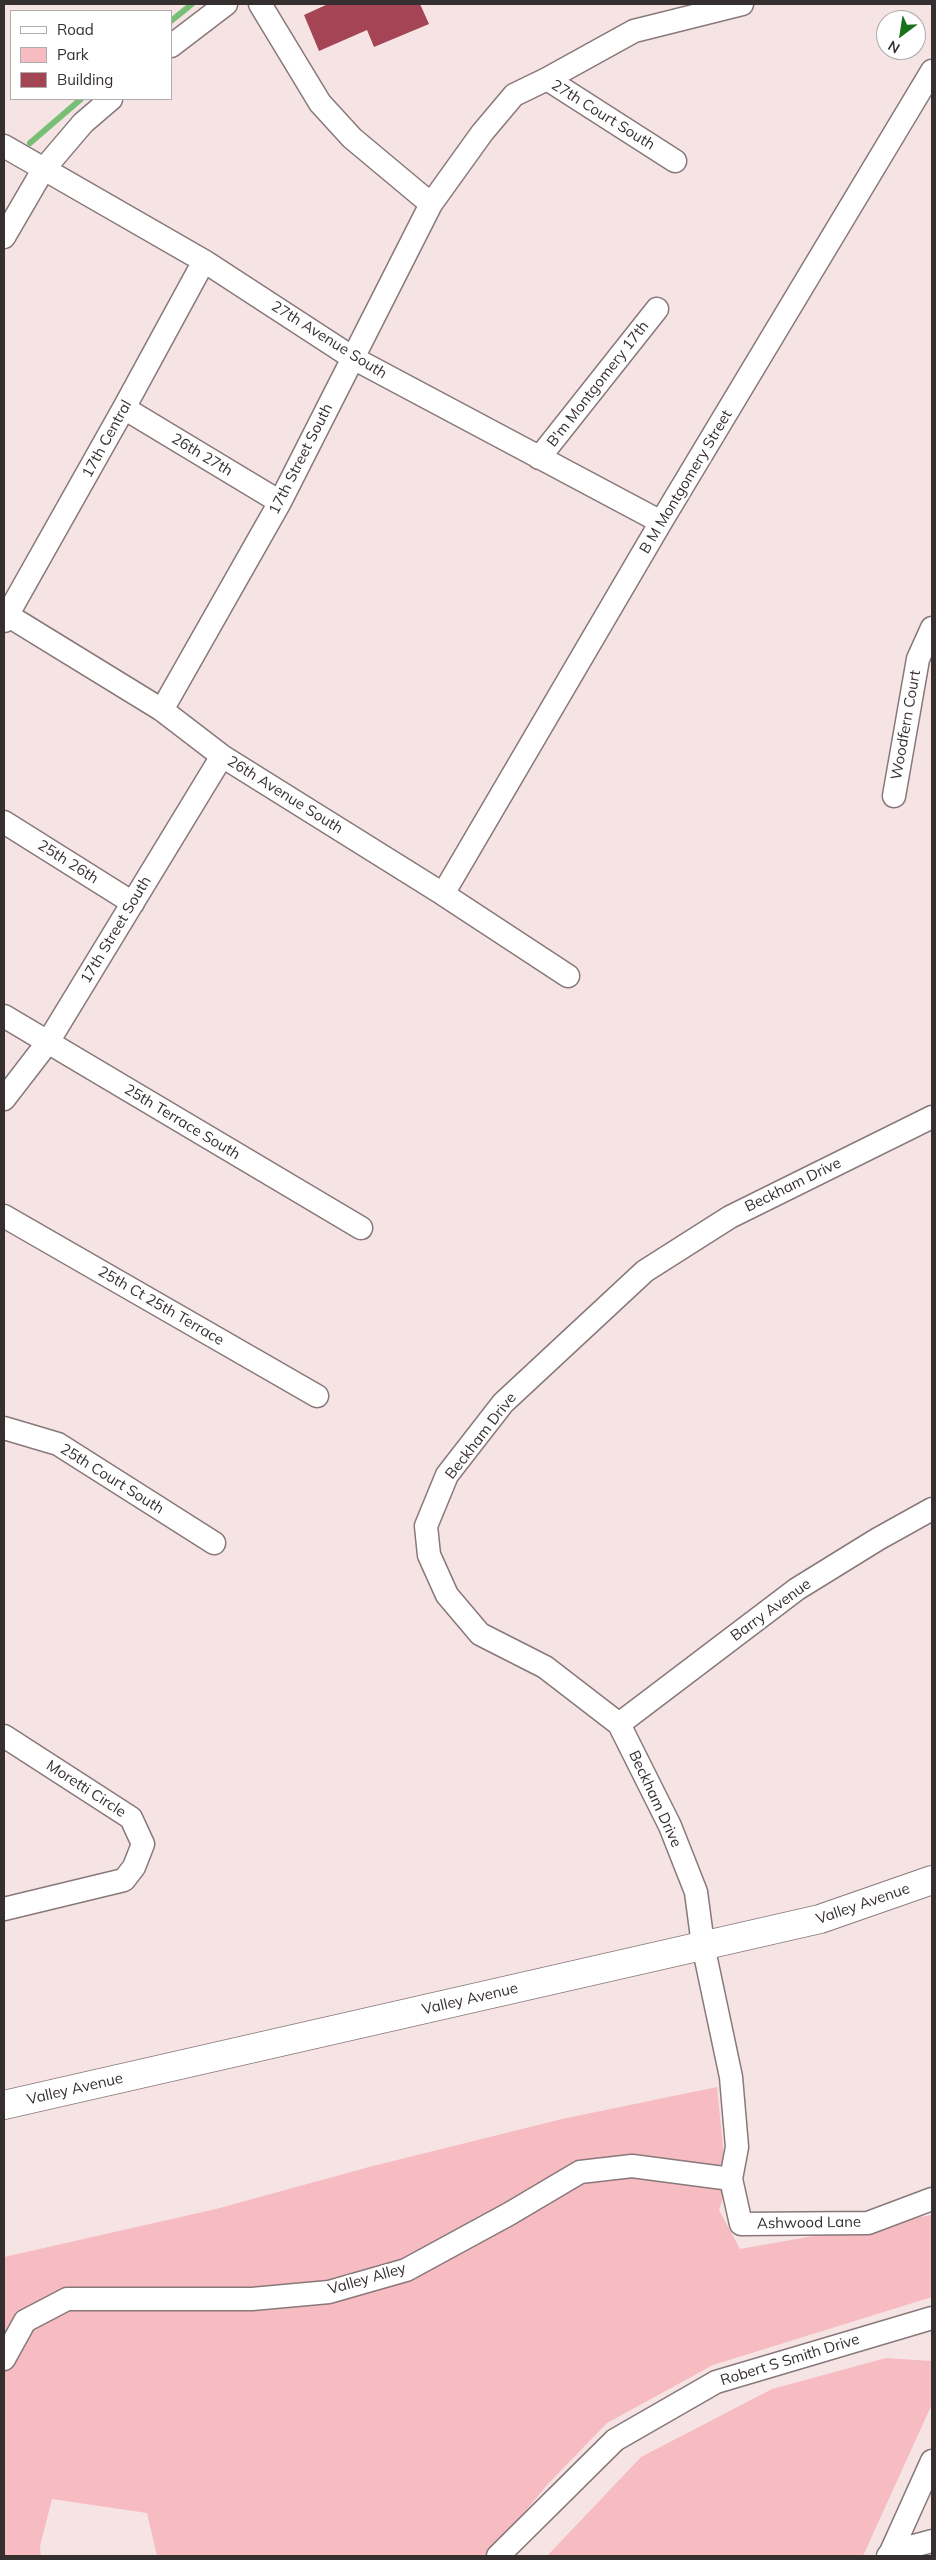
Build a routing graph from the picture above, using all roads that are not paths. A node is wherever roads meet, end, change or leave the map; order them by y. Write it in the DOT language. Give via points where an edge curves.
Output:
graph roads {
  1 [pos="226,4"];
  2 [pos="260,4"];
  3 [pos="742,4"];
  4 [pos="172,45"];
  5 [pos="932,71"];
  6 [pos="547,79"];
  7 [pos="110,100"];
  8 [pos="4,146"];
  9 [pos="675,161"];
  10 [pos="43,170"];
  11 [pos="431,204"];
  12 [pos="4,237"];
  13 [pos="204,261"];
  14 [pos="657,309"];
  15 [pos="353,358"];
  16 [pos="124,408"];
  17 [pos="539,458"];
  18 [pos="280,502"];
  19 [pos="661,522"];
  20 [pos="5,616"];
  21 [pos="932,628"];
  22 [pos="162,710"];
  23 [pos="222,756"];
  24 [pos="894,796"];
  25 [pos="4,822"];
  26 [pos="443,894"];
  27 [pos="133,902"];
  28 [pos="568,976"];
  29 [pos="4,1016"];
  30 [pos="48,1042"];
  31 [pos="4,1099"];
  32 [pos="932,1117"];
  33 [pos="4,1216"];
  34 [pos="362,1228"];
  35 [pos="317,1396"];
  36 [pos="4,1428"];
  37 [pos="932,1509"];
  38 [pos="214,1543"];
  39 [pos="619,1724"];
  40 [pos="4,1736"];
  41 [pos="932,1880"];
  42 [pos="4,1908"];
  43 [pos="703,1945"];
  44 [pos="731,2077"];
  45 [pos="4,2105"];
  46 [pos="731,2179"];
  47 [pos="932,2199"];
  48 [pos="932,2318"];
  49 [pos="4,2359"];
  50 [pos="932,2461"];
  51 [pos="932,2542"];
  52 [pos="890,2554"];
  53 [pos="498,2556"];
  1 -- 4 [label="street"];
  2 -- 11 [label="street" via="320,103 352,138"];
  3 -- 6 [label="street" via="634,31"];
  5 -- 19 [label="street, B M Montgomery Street"];
  6 -- 9 [label="street, 27th Court South"];
  6 -- 11 [label="street, 27th Court South" via="514,96 482,132"];
  7 -- 10 [label="street" via="83,123"];
  8 -- 10 [label="street, 27th Avenue South"];
  10 -- 12 [label="street"];
  10 -- 13 [label="street, 27th Avenue South"];
  11 -- 15 [label="street, 17th Street South"];
  13 -- 15 [label="street, 27th Avenue South"];
  13 -- 16 [label="street, 17th Central"];
  14 -- 17 [label="street, B'm Montgomery 17th"];
  15 -- 17 [label="street, 27th Avenue South"];
  15 -- 18 [label="street, 17th Street South"];
  16 -- 18 [label="street, 26th 27th"];
  16 -- 20 [label="street, 17th Central"];
  17 -- 19 [label="street, 27th Avenue South"];
  18 -- 22 [label="street, 17th Street South"];
  19 -- 26 [label="street, B M Montgomery Street"];
  20 -- 22 [label="street, 26th Avenue South"];
  21 -- 24 [label="street, Woodfern Court" via="918,659"];
  22 -- 23 [label="street, 26th Avenue South"];
  23 -- 26 [label="street, 26th Avenue South"];
  23 -- 27 [label="street, 17th Street South"];
  25 -- 27 [label="street, 25th 26th"];
  26 -- 28 [label="street, 26th Avenue South"];
  27 -- 30 [label="street, 17th Street South"];
  29 -- 30 [label="street, 25th Terrace South"];
  30 -- 31 [label="street, 17th Street South"];
  30 -- 34 [label="street, 25th Terrace South"];
  32 -- 39 [label="street, Beckham Drive" via="730,1216 645,1271 503,1402 447,1475 426,1526 429,1555 447,1595 480,1634 545,1667"];
  33 -- 35 [label="street, 25th Ct 25th Terrace"];
  36 -- 38 [label="street, 25th Court South" via="58,1444"];
  37 -- 39 [label="street, Barry Avenue" via="797,1589"];
  39 -- 43 [label="street, Beckham Drive" via="670,1826 696,1892"];
  40 -- 42 [label="street, Moretti Circle" via="131,1818 143,1844 134,1868 124,1880"];
  41 -- 43 [label="main road, Valley Avenue" via="820,1920"];
  43 -- 44 [label="street, Beckham Drive"];
  43 -- 45 [label="main road, Valley Avenue"];
  44 -- 46 [label="street, Ashwood Lane" via="737,2147"];
  46 -- 47 [label="street, Ashwood Lane" via="741,2224 868,2223"];
  46 -- 49 [label="street, Valley Alley" via="632,2166 580,2172 406,2270 329,2292 262,2298 68,2299 25,2321"];
  48 -- 53 [label="street, Robert S Smith Drive" via="716,2382 615,2440"];
  50 -- 52 [label="street"];
  51 -- 52 [label="street"];
}
